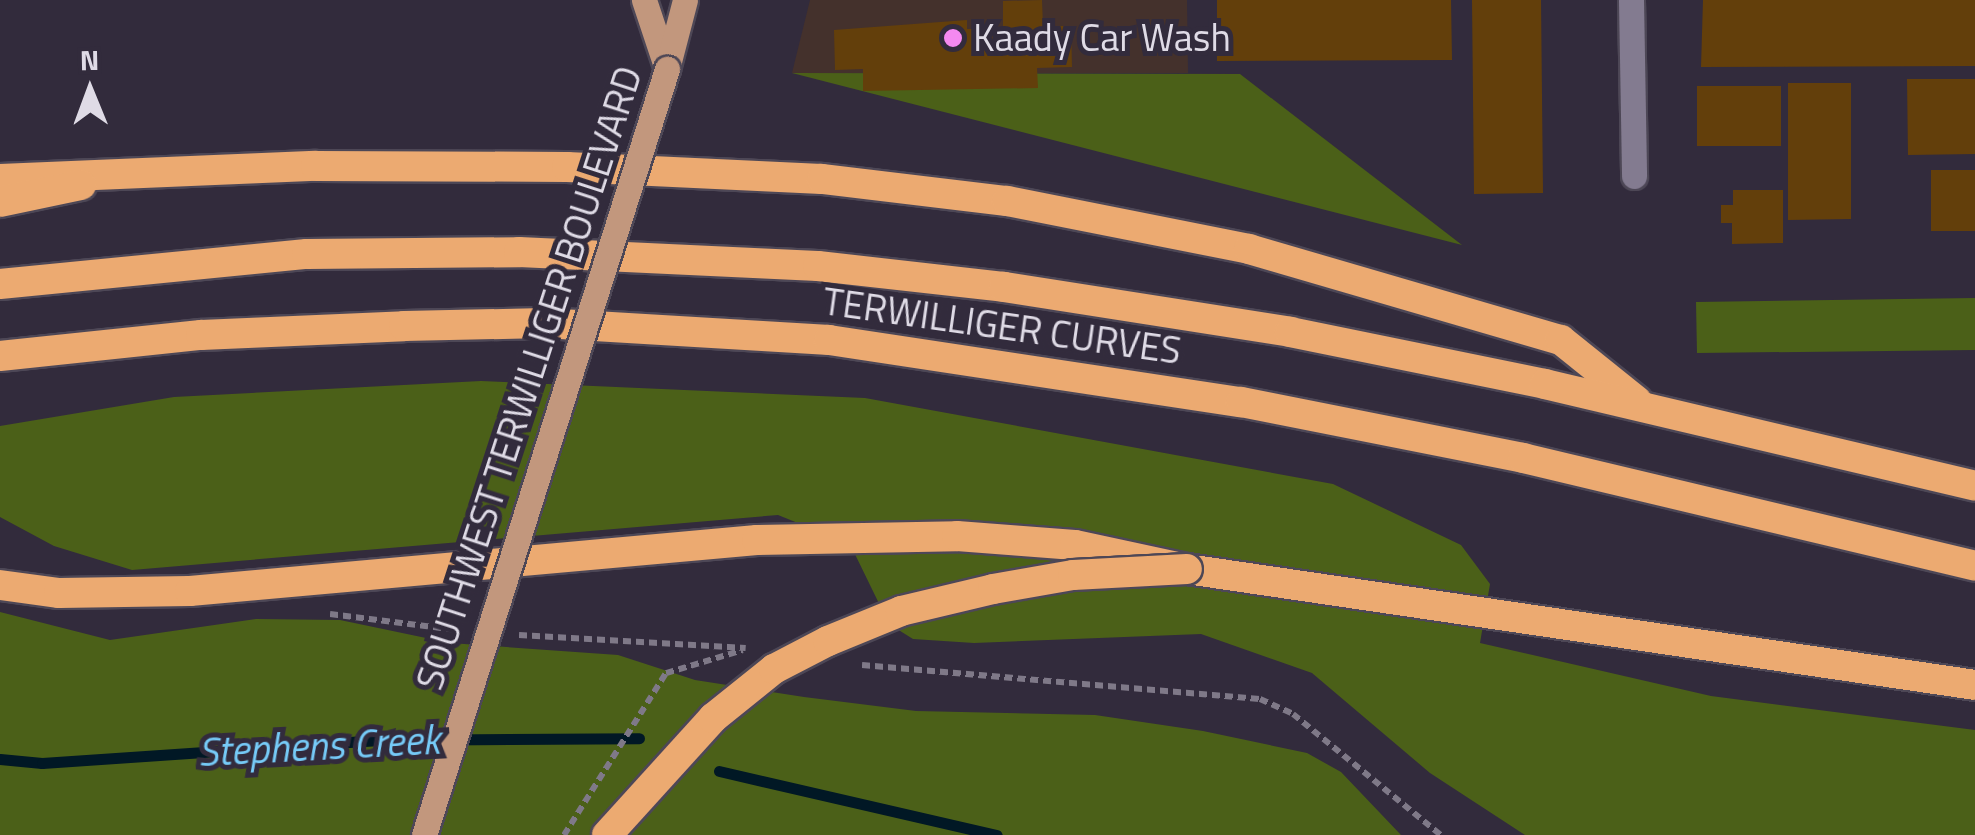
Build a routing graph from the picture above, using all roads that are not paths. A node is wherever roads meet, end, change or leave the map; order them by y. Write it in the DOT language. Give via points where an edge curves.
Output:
graph roads {
  1 [pos="644,0"];
  2 [pos="686,0"];
  3 [pos="1631,0"];
  4 [pos="666,69"];
  5 [pos="1634,176"];
  6 [pos="0,179"];
  7 [pos="98,180"];
  8 [pos="0,202"];
  9 [pos="0,284"];
  10 [pos="0,356"];
  11 [pos="1643,406"];
  12 [pos="1975,486"];
  13 [pos="1975,566"];
  14 [pos="1187,570"];
  15 [pos="0,585"];
  16 [pos="1975,685"];
  17 [pos="424,835"];
  18 [pos="607,835"];
  1 -- 4 [label="main road"];
  2 -- 4 [label="main road, SOUTHWEST TERWILLIGER BOULEVARD"];
  3 -- 5 [label="street"];
  4 -- 17 [label="main road, SOUTHWEST TERWILLIGER BOULEVARD, bridge"];
  6 -- 7 [label="highway"];
  7 -- 8 [label="highway"];
  7 -- 11 [label="highway" via="298,167 567,167 822,179 1007,200 1249,249 1562,340"];
  9 -- 11 [label="highway, TERWILLIGER CURVES" via="308,254 519,252 818,266 1004,286 1290,332"];
  10 -- 13 [label="highway, TERWILLIGER CURVES" via="201,335 404,326 544,324 829,340 1241,402 1504,454"];
  11 -- 12 [label="highway, TERWILLIGER CURVES"];
  14 -- 15 [label="highway, bridge" via="1075,545 957,536 757,540 190,590 59,593"];
  14 -- 16 [label="highway"];
  14 -- 18 [label="highway, bridge" via="1072,574 992,589 901,611 813,648 774,669 713,718"];
}
